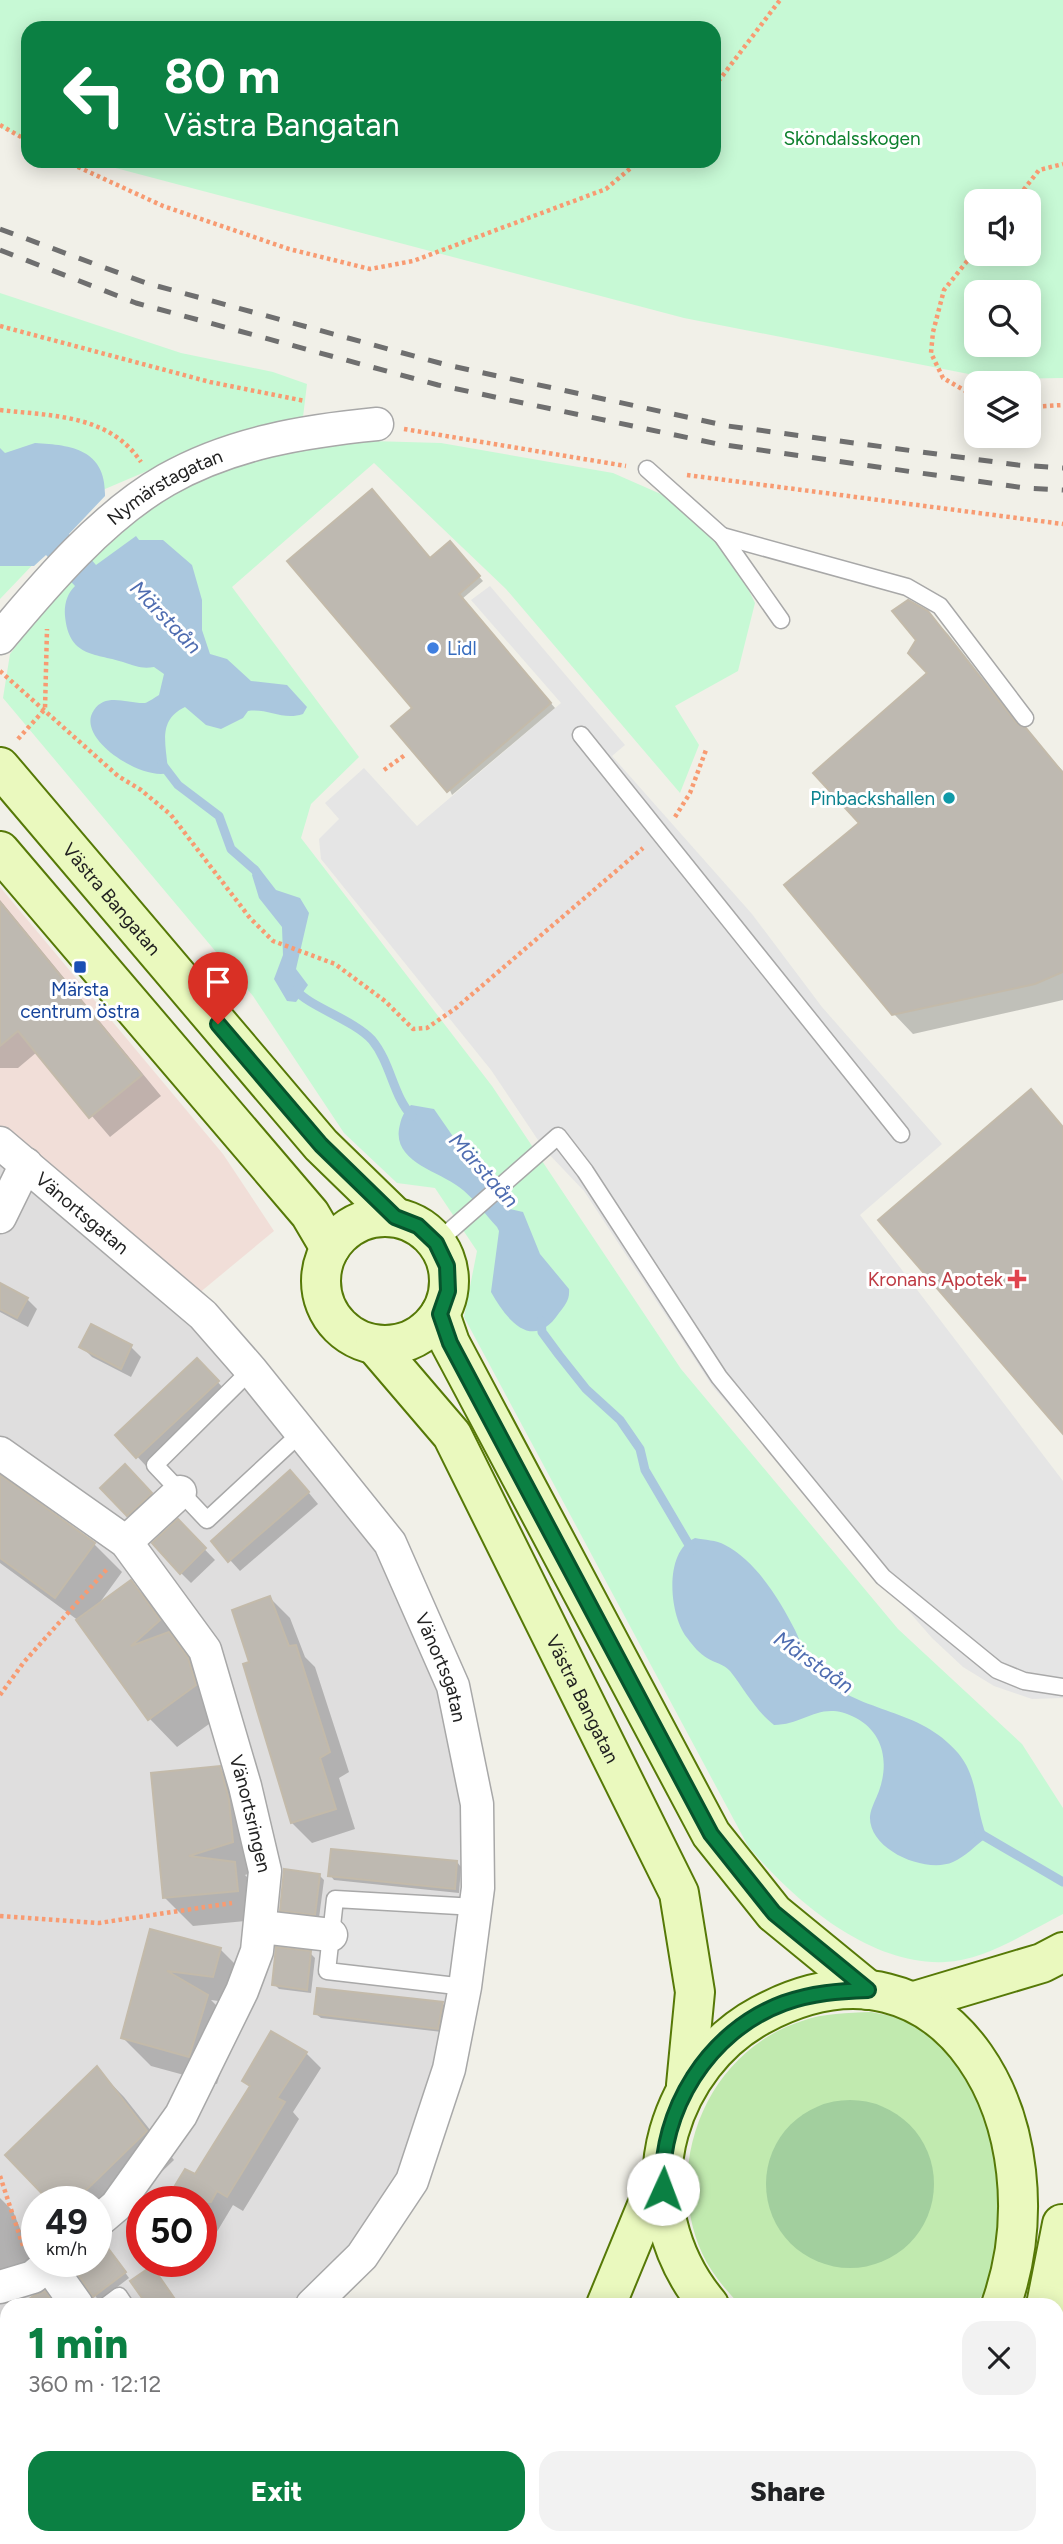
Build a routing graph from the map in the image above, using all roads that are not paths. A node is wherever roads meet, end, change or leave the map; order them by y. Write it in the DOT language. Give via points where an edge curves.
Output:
graph roads {
  1 [pos="377,424"];
  2 [pos="647,469"];
  3 [pos="722,536"];
  4 [pos="782,620"];
  5 [pos="0,638"];
  6 [pos="1026,718"];
  7 [pos="581,735"];
  8 [pos="7,755"];
  9 [pos="0,851"];
  10 [pos="901,1134"];
  11 [pos="11,1152"];
  12 [pos="0,1217"];
  13 [pos="395,1217"];
  14 [pos="436,1243"];
  15 [pos="330,1248"];
  16 [pos="440,1314"];
  17 [pos="375,1345"];
  18 [pos="251,1370"];
  19 [pos="302,1432"];
  20 [pos="0,1453"];
  21 [pos="180,1492"];
  22 [pos="126,1542"];
  23 [pos="1063,1687"];
  24 [pos="476,1907"];
  25 [pos="262,1913"];
  26 [pos="331,1935"];
  27 [pos="1063,1952"];
  28 [pos="465,1987"];
  29 [pos="868,1990"];
  30 [pos="918,2000"];
  31 [pos="685,2090"];
  32 [pos="662,2169"];
  33 [pos="112,2209"];
  34 [pos="1063,2218"];
  35 [pos="1035,2248"];
  36 [pos="22,2277"];
  37 [pos="53,2277"];
  38 [pos="0,2287"];
  39 [pos="71,2298"];
  40 [pos="319,2298"];
  41 [pos="609,2298"];
  42 [pos="703,2298"];
  43 [pos="1006,2298"];
  44 [pos="1031,2298"];
  45 [pos="1047,2298"];
  1 -- 5 [label="street, Nymärstagatan" via="306,431 264,441 157,486 86,546"];
  2 -- 3 [label="lane"];
  3 -- 4 [label="lane"];
  3 -- 6 [label="lane" via="907,587 940,606"];
  7 -- 10 [label="lane"];
  8 -- 13 [label="street, Västra Bangatan" via="321,1145"];
  9 -- 15 [label="street" via="310,1214"];
  11 -- 12 [label="street"];
  11 -- 18 [label="street, Vänortsgatan" via="203,1315"];
  13 -- 14 [label="street, Västra Bangatan" via="418,1226"];
  13 -- 15 [label="street" via="369,1218 347,1229"];
  14 -- 16 [label="street" via="447,1266 448,1291"];
  14 -- 23 [label="lane" via="558,1136 719,1377 883,1577 997,1670 1024,1681"];
  15 -- 17 [label="street, Västra Bangatan" via="321,1271 323,1296 333,1319 352,1336"];
  16 -- 17 [label="street" via="423,1333 400,1343"];
  16 -- 29 [label="street" via="450,1343 711,1834 774,1913"];
  17 -- 31 [label="street, Västra Bangatan" via="452,1434 679,1893 695,1992"];
  18 -- 19 [label="street, Vänortsgatan"];
  18 -- 21 [label="lane" via="155,1465"];
  19 -- 21 [label="lane" via="207,1520"];
  19 -- 24 [label="street, Vänortsgatan" via="390,1543 453,1686 477,1804"];
  20 -- 22 [label="street, Vänortsringen"];
  21 -- 22 [label="street"];
  22 -- 25 [label="street, Vänortsringen" via="205,1650 265,1871"];
  24 -- 26 [label="lane" via="335,1899"];
  24 -- 28 [label="street, Vänortsgatan"];
  25 -- 26 [label="street"];
  25 -- 33 [label="street, Vänortsringen" via="257,1951 242,1991 181,2115"];
  26 -- 28 [label="lane" via="327,1972"];
  27 -- 30 [label="street" via="1042,1963"];
  28 -- 40 [label="street, Vänortsgatan" via="449,2069 412,2181 362,2256"];
  29 -- 30 [label="street"];
  29 -- 31 [label="street" via="824,1992 782,2003 743,2024 711,2054"];
  30 -- 35 [label="street" via="969,2027 1009,2068 1036,2119 1048,2170"];
  31 -- 32 [label="street" via="674,2115"];
  32 -- 41 [label="street"];
  32 -- 42 [label="street" via="664,2210 675,2250"];
  34 -- 45 [label="street"];
  35 -- 43 [label="street"];
  35 -- 44 [label="street"];
  36 -- 38 [label="street"];
  37 -- 39 [label="street"];
}
